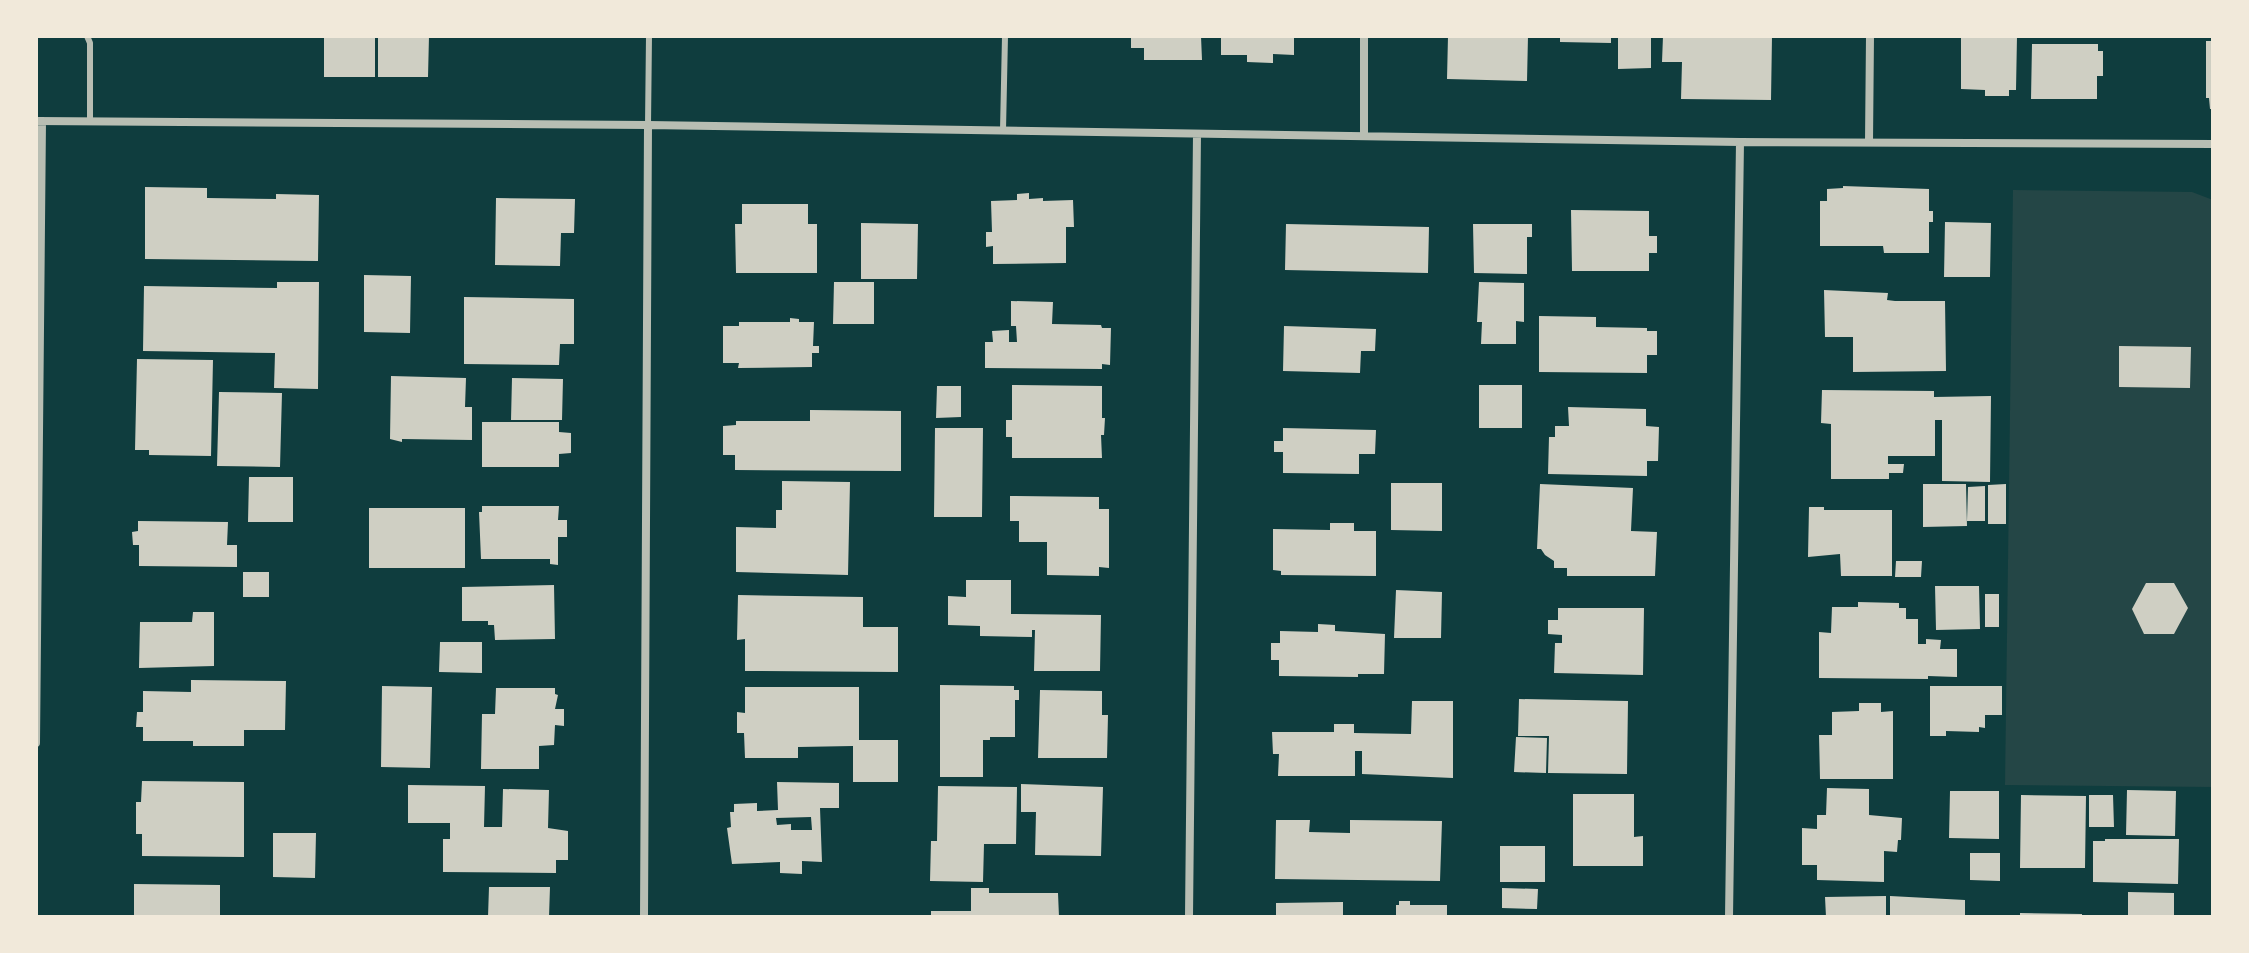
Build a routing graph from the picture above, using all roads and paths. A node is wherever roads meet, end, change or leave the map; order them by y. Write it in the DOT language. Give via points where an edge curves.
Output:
graph roads {
  1 [pos="87,36"];
  2 [pos="649,36"];
  3 [pos="1005,36"];
  4 [pos="1364,36"];
  5 [pos="1870,36"];
  6 [pos="39,121"];
  7 [pos="90,121"];
  8 [pos="648,125"];
  9 [pos="1003,130"];
  10 [pos="1197,134"];
  11 [pos="1364,135"];
  12 [pos="1740,142"];
  13 [pos="1869,142"];
  14 [pos="2213,144"];
  15 [pos="36,743"];
  16 [pos="644,917"];
  17 [pos="1189,917"];
  18 [pos="1729,917"];
  1 -- 7 [label="lane"];
  2 -- 8 [label="lane"];
  3 -- 9 [label="lane"];
  4 -- 11 [label="street"];
  5 -- 13 [label="street"];
  6 -- 7 [label="street"];
  6 -- 15 [label="street"];
  7 -- 8 [label="street"];
  8 -- 9 [label="street"];
  8 -- 16 [label="street"];
  9 -- 10 [label="street"];
  10 -- 11 [label="street"];
  10 -- 17 [label="street"];
  11 -- 12 [label="street"];
  12 -- 13 [label="street"];
  12 -- 18 [label="street"];
  13 -- 14 [label="street"];
}
